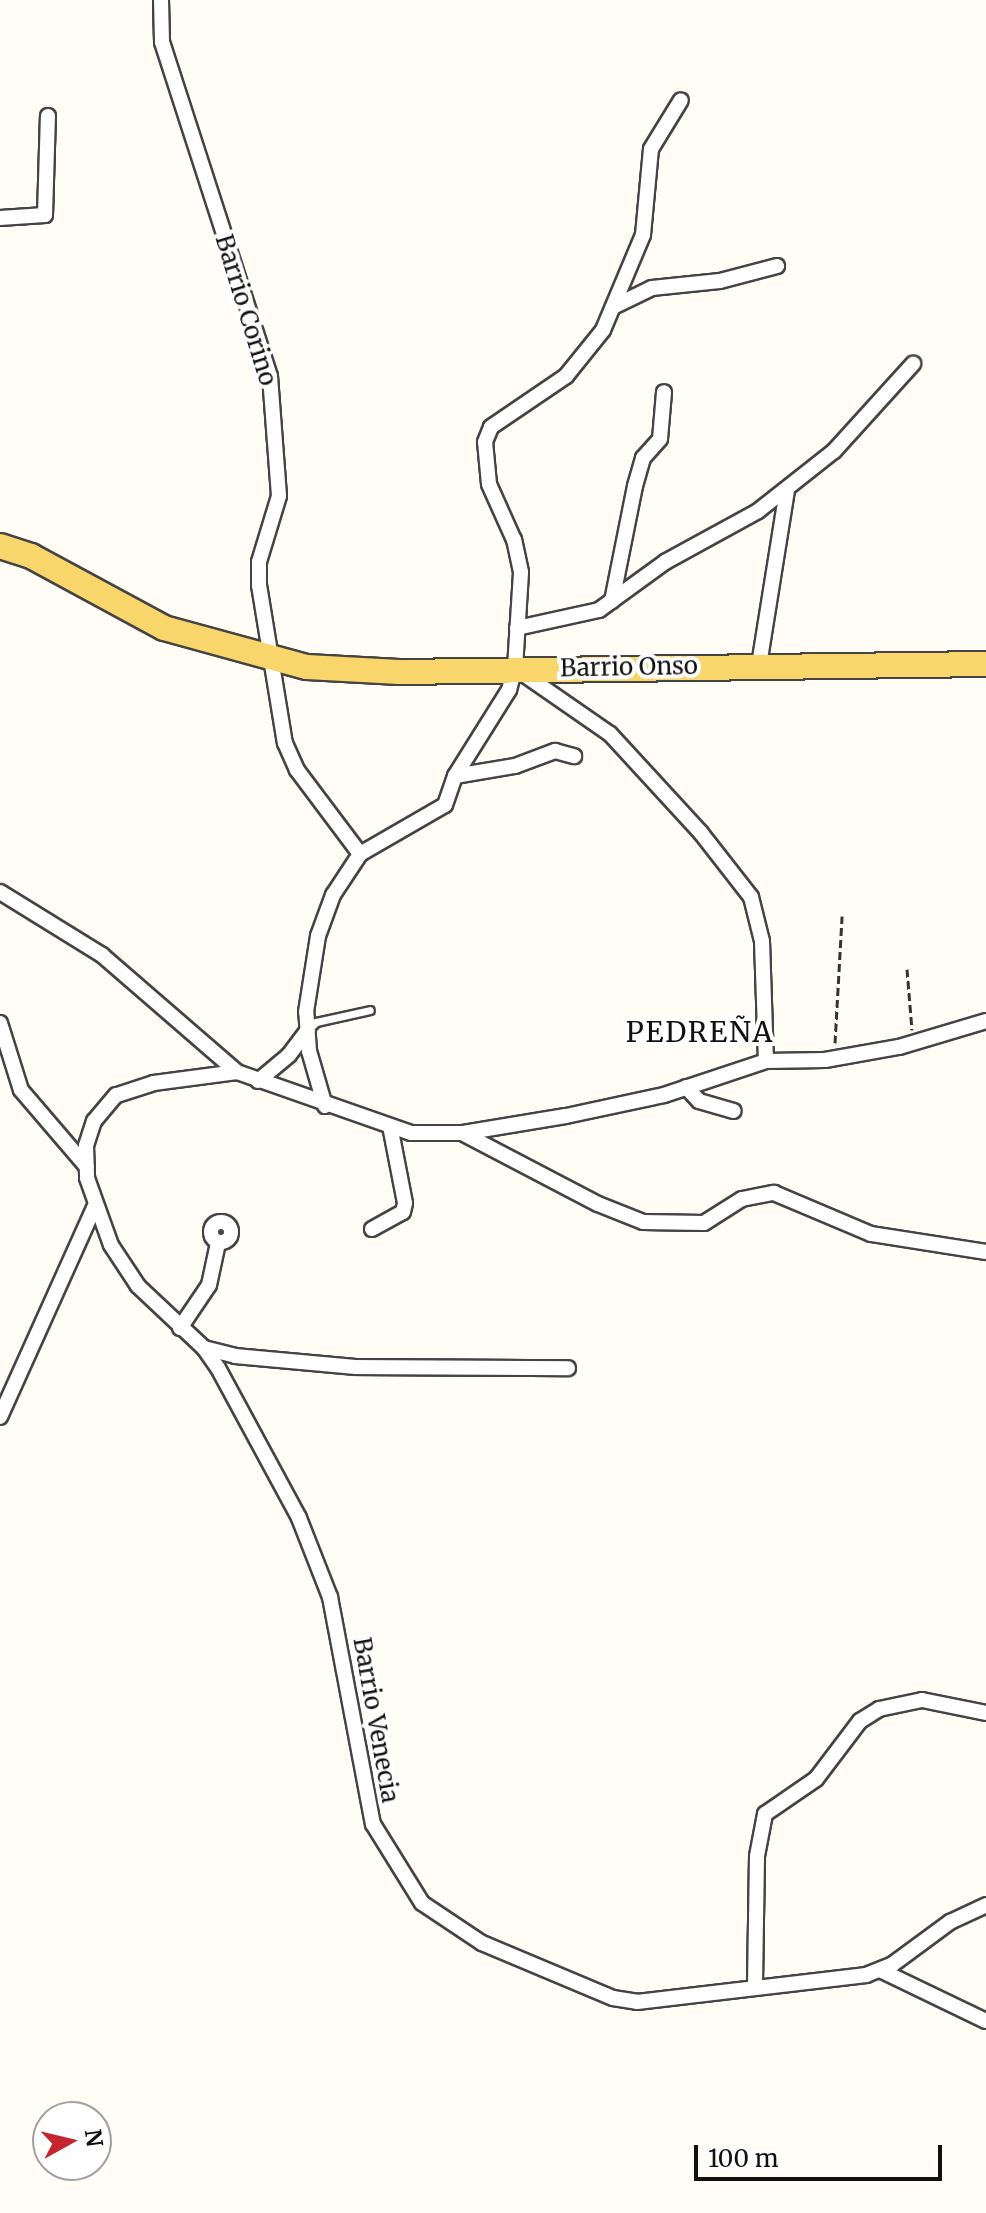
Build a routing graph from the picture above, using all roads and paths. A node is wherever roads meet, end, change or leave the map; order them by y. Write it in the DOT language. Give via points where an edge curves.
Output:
graph roads {
  1 [pos="161,0"];
  2 [pos="681,100"];
  3 [pos="48,116"];
  4 [pos="0,218"];
  5 [pos="777,266"];
  6 [pos="613,307"];
  7 [pos="913,364"];
  8 [pos="664,392"];
  9 [pos="787,491"];
  10 [pos="0,546"];
  11 [pos="612,601"];
  12 [pos="517,628"];
  13 [pos="273,661"];
  14 [pos="986,664"];
  15 [pos="759,665"];
  16 [pos="515,668"];
  17 [pos="574,756"];
  18 [pos="455,776"];
  19 [pos="360,854"];
  20 [pos="0,892"];
  21 [pos="842,916"];
  22 [pos="907,969"];
  23 [pos="370,1010"];
  24 [pos="986,1021"];
  25 [pos="0,1023"];
  26 [pos="308,1030"];
  27 [pos="913,1041"];
  28 [pos="834,1058"];
  29 [pos="766,1061"];
  30 [pos="237,1072"];
  31 [pos="258,1081"];
  32 [pos="686,1087"];
  33 [pos="325,1106"];
  34 [pos="734,1111"];
  35 [pos="390,1126"];
  36 [pos="463,1133"];
  37 [pos="87,1167"];
  38 [pos="95,1206"];
  39 [pos="372,1229"];
  40 [pos="218,1243"];
  41 [pos="986,1252"];
  42 [pos="180,1328"];
  43 [pos="204,1348"];
  44 [pos="568,1368"];
  45 [pos="0,1417"];
  46 [pos="986,1713"];
  47 [pos="986,1905"];
  48 [pos="882,1971"];
  49 [pos="755,1984"];
  50 [pos="986,2021"];
  1 -- 13 [label="street, Barrio Corino" via="162,42 270,376 279,496 259,562 259,585"];
  2 -- 6 [label="street" via="651,149 643,235"];
  3 -- 4 [label="street" via="45,215"];
  5 -- 6 [label="street" via="720,281 652,288"];
  6 -- 12 [label="street" via="596,340 566,376 491,427 485,442 489,484 514,540 521,572"];
  7 -- 9 [label="street" via="834,451"];
  8 -- 11 [label="street" via="660,439 643,458 623,531"];
  9 -- 11 [label="street" via="665,562"];
  9 -- 15 [label="street"];
  10 -- 13 [label="main road" via="31,556 164,628"];
  11 -- 12 [label="street" via="572,620"];
  12 -- 16 [label="street"];
  13 -- 16 [label="main road, Barrio Onso" via="356,671"];
  13 -- 19 [label="street, Barrio Corino" via="285,743 297,770"];
  14 -- 15 [label="main road, Barrio Onso"];
  15 -- 16 [label="main road, Barrio Onso"];
  16 -- 18 [label="street" via="488,730"];
  16 -- 29 [label="street" via="610,734 712,845 751,897 762,941"];
  17 -- 18 [label="street" via="555,751 515,766"];
  18 -- 19 [label="street" via="445,805 435,815"];
  19 -- 26 [label="street" via="333,895 318,936"];
  20 -- 30 [label="street" via="114,964"];
  21 -- 28 [label="path"];
  22 -- 27 [label="path"];
  23 -- 26 [label="lane" via="316,1022"];
  24 -- 27 [label="street"];
  25 -- 37 [label="street, Barrio Venecia" via="21,1090"];
  26 -- 31 [label="street"];
  26 -- 33 [label="street"];
  27 -- 28 [label="street"];
  28 -- 29 [label="street"];
  29 -- 32 [label="street"];
  30 -- 31 [label="street"];
  30 -- 37 [label="street, Barrio Venecia" via="154,1083 116,1095 94,1121 86,1146"];
  31 -- 33 [label="street"];
  32 -- 34 [label="street" via="699,1101"];
  32 -- 36 [label="street" via="566,1116"];
  33 -- 35 [label="street"];
  35 -- 36 [label="street" via="411,1133"];
  35 -- 39 [label="street" via="405,1203 403,1212"];
  36 -- 41 [label="street" via="643,1222 704,1223 742,1199 774,1193 871,1234"];
  37 -- 38 [label="street, Barrio Venecia"];
  38 -- 42 [label="street, Barrio Venecia" via="111,1245 138,1286"];
  38 -- 45 [label="street"];
  40 -- 42 [label="street" via="209,1285"];
  42 -- 43 [label="street, Barrio Venecia"];
  43 -- 44 [label="street, Barrio Venecia" via="235,1356 356,1367"];
  43 -- 49 [label="street, Barrio Venecia" via="278,1476 313,1551 339,1640 373,1824 422,1903 482,1943 613,1998 637,2002"];
  46 -- 49 [label="street" via="922,1700 879,1709 860,1721 823,1772 765,1814 757,1856"];
  47 -- 48 [label="street" via="950,1922"];
  48 -- 49 [label="street, Barrio Venecia"];
  48 -- 50 [label="street"];
}
